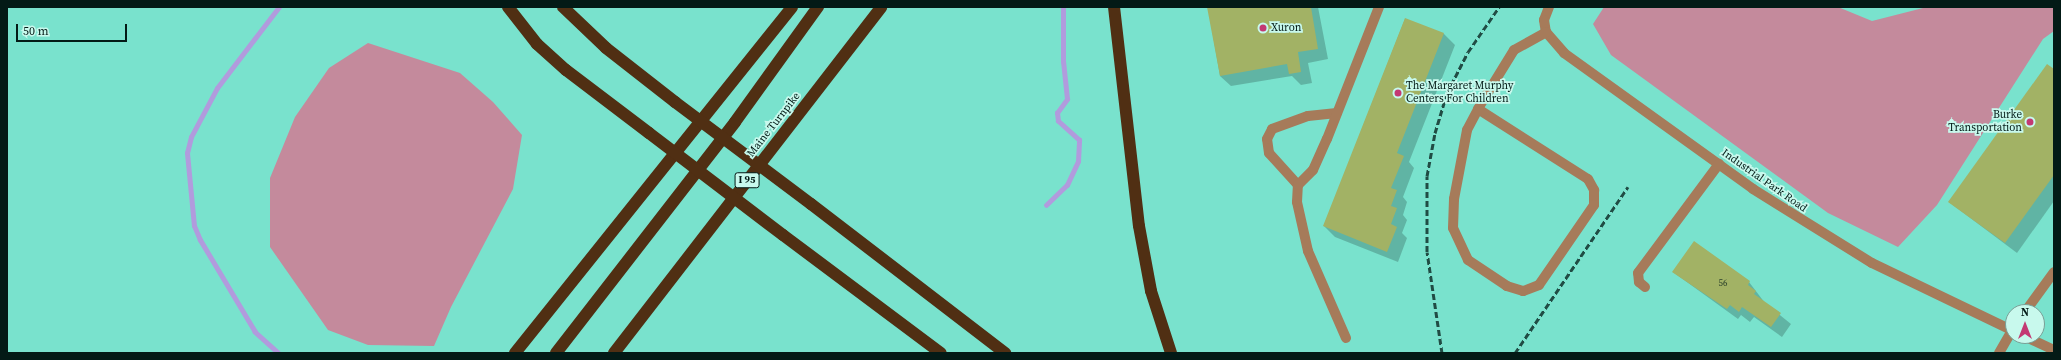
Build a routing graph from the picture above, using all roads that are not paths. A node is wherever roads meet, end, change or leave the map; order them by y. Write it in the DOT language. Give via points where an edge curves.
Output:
graph roads {
  1 [pos="508,7"];
  2 [pos="564,7"];
  3 [pos="792,7"];
  4 [pos="818,7"];
  5 [pos="881,7"];
  6 [pos="1114,7"];
  7 [pos="1379,7"];
  8 [pos="1549,7"];
  9 [pos="1546,32"];
  10 [pos="1478,109"];
  11 [pos="1337,113"];
  12 [pos="1719,164"];
  13 [pos="1298,185"];
  14 [pos="2054,272"];
  15 [pos="1645,287"];
  16 [pos="2031,304"];
  17 [pos="2005,326"];
  18 [pos="1346,338"];
  19 [pos="2005,343"];
  20 [pos="2041,344"];
  21 [pos="2054,350"];
  22 [pos="515,353"];
  23 [pos="556,353"];
  24 [pos="614,353"];
  25 [pos="941,353"];
  26 [pos="1005,353"];
  27 [pos="1171,353"];
  28 [pos="1999,353"];
  1 -- 25 [label="highway, bridge" via="537,44 566,70"];
  2 -- 26 [label="highway, bridge" via="606,48"];
  3 -- 22 [label="highway"];
  4 -- 23 [label="highway" via="735,122"];
  5 -- 24 [label="highway, Maine Turnpike / I 95"];
  6 -- 27 [label="highway" via="1139,226 1151,291"];
  7 -- 11 [label="street"];
  8 -- 9 [label="street" via="1544,20"];
  9 -- 10 [label="street" via="1514,50"];
  9 -- 12 [label="street, Industrial Park Road" via="1564,53"];
  10 -- 10 [label="street" via="1467,130 1458,168 1453,228 1468,260 1507,286 1523,291 1539,285 1594,205 1594,190 1588,179"];
  11 -- 13 [label="street" via="1312,170"];
  11 -- 13 [label="street" via="1308,116 1272,129 1268,139 1270,153"];
  12 -- 15 [label="street" via="1638,272 1639,282"];
  12 -- 17 [label="street, Industrial Park Road" via="1840,244"];
  13 -- 18 [label="street" via="1297,202 1308,251"];
  14 -- 16 [label="street"];
  19 -- 28 [label="street"];
  20 -- 21 [label="street"];
}
